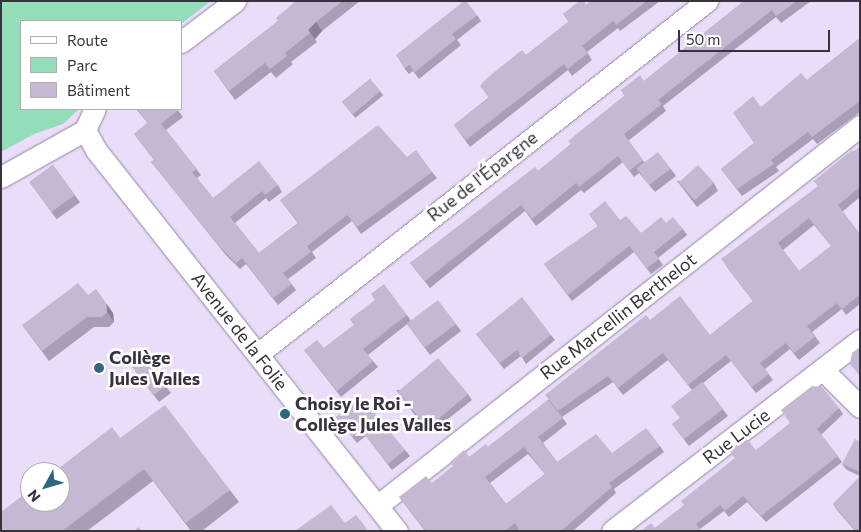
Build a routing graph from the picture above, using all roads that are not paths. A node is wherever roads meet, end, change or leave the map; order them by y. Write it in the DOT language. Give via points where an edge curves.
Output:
graph roads {
  1 [pos="234,1"];
  2 [pos="707,1"];
  3 [pos="182,41"];
  4 [pos="95,110"];
  5 [pos="860,126"];
  6 [pos="85,130"];
  7 [pos="1,177"];
  8 [pos="860,340"];
  9 [pos="258,353"];
  10 [pos="822,370"];
  11 [pos="860,407"];
  12 [pos="377,506"];
  13 [pos="397,531"];
  14 [pos="612,531"];
  1 -- 3 [label="street"];
  2 -- 9 [label="street, Rue de l'Épargne"];
  4 -- 6 [label="street"];
  5 -- 12 [label="street, Rue Marcellin Berthelot"];
  6 -- 7 [label="street"];
  6 -- 9 [label="street, Avenue de la Folie" via="96,150"];
  8 -- 10 [label="street, Rue Lucie"];
  9 -- 12 [label="street, Avenue de la Folie"];
  10 -- 11 [label="street"];
  10 -- 14 [label="street, Rue Lucie"];
  12 -- 13 [label="street, Avenue de la Folie"];
}
